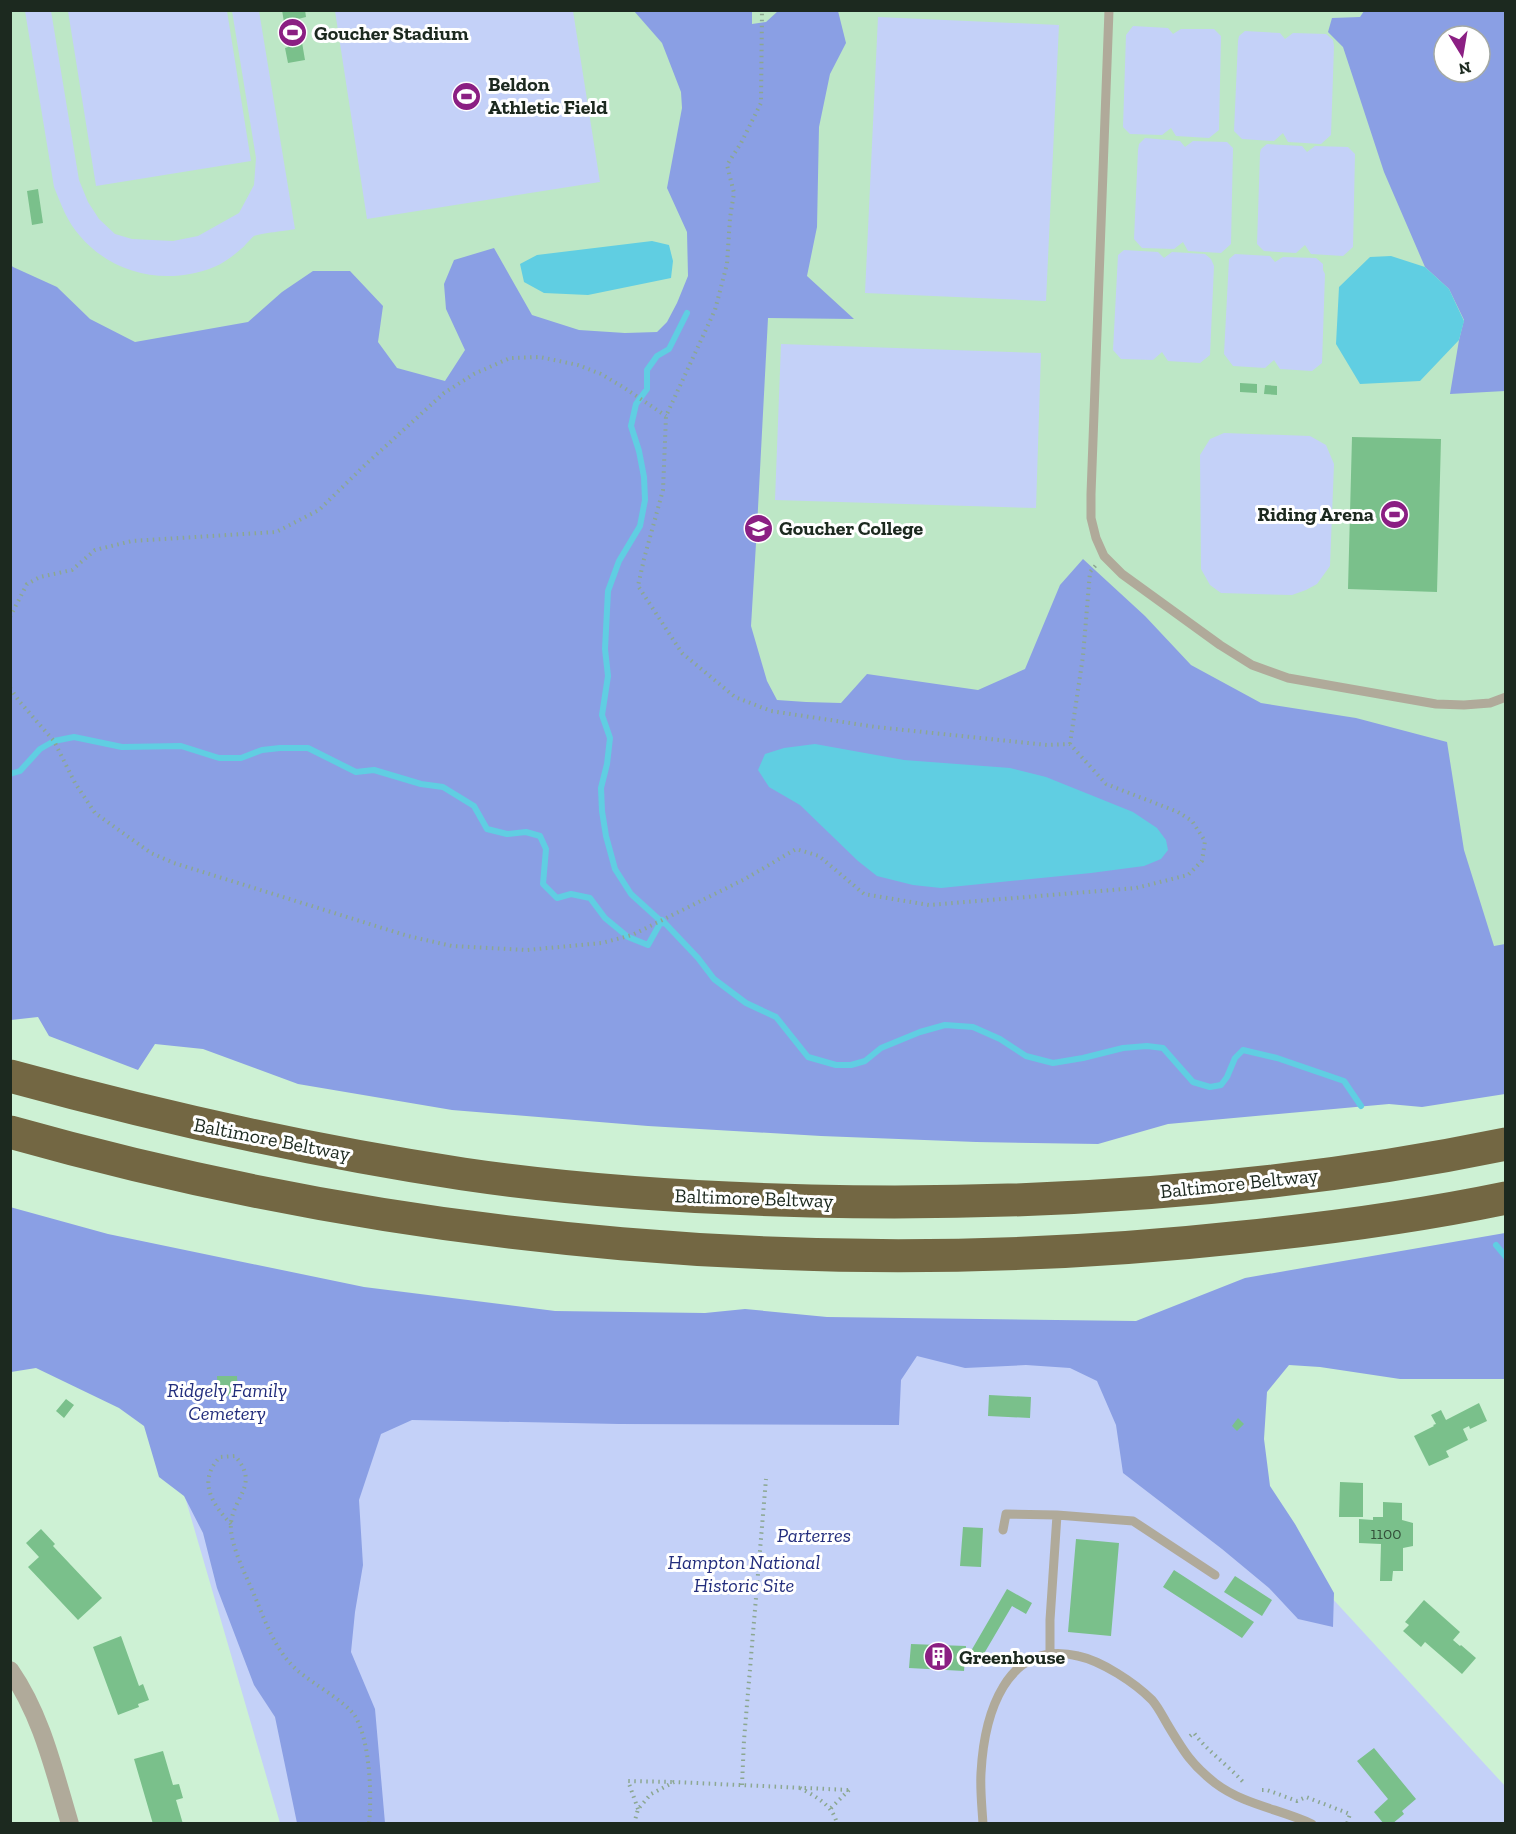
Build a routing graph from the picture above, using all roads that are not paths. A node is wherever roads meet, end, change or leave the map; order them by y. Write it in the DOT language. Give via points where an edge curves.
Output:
graph roads {
  1 [pos="1109,10"];
  2 [pos="1506,697"];
  3 [pos="10,1076"];
  4 [pos="10,1132"];
  5 [pos="1506,1144"];
  6 [pos="1506,1198"];
  7 [pos="1057,1515"];
  8 [pos="1003,1530"];
  9 [pos="1215,1575"];
  10 [pos="1050,1654"];
  11 [pos="10,1670"];
  12 [pos="70,1824"];
  13 [pos="983,1824"];
  14 [pos="1312,1824"];
  1 -- 2 [label="lane" via="1090,494 1091,518 1104,556 1122,574 1220,645 1252,665 1288,678 1436,704 1490,703"];
  3 -- 5 [label="highway, Baltimore Beltway" via="190,1123 340,1154 592,1189 738,1199 906,1203 1162,1192 1317,1176"];
  4 -- 6 [label="highway" via="180,1176 319,1204 589,1242 739,1252 911,1257 1165,1246 1323,1228"];
  7 -- 8 [label="lane" via="1006,1514"];
  7 -- 9 [label="lane" via="1133,1521"];
  7 -- 10 [label="lane"];
  10 -- 13 [label="lane" via="1016,1669 992,1710 981,1774"];
  10 -- 14 [label="lane" via="1093,1659 1118,1674 1152,1700 1192,1763 1217,1785 1243,1800"];
  11 -- 12 [label="street" via="31,1704"];
}
